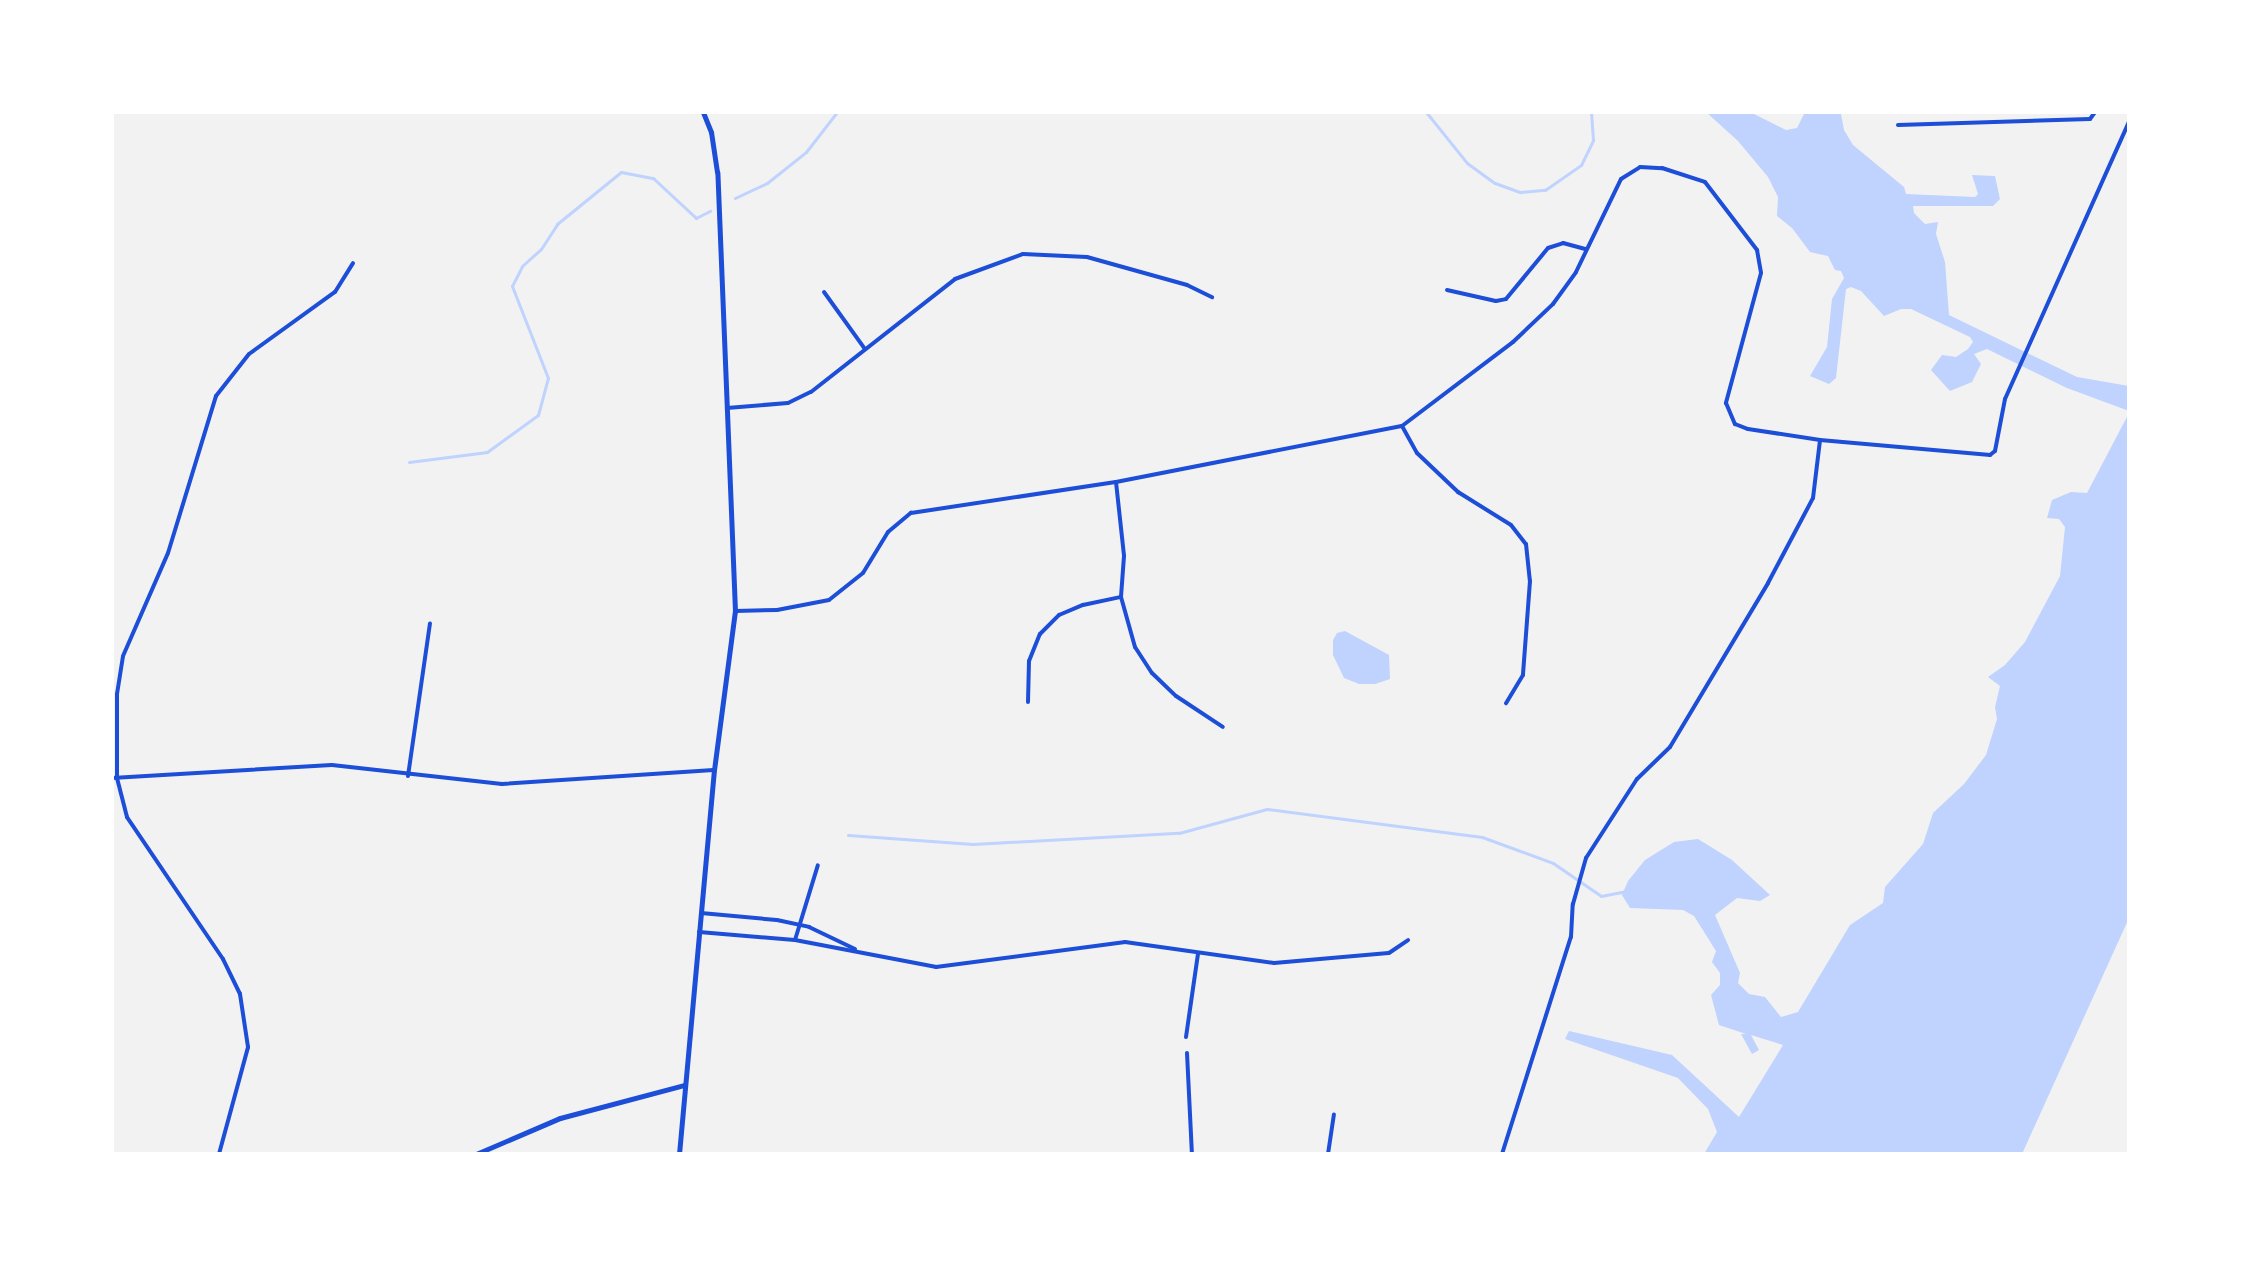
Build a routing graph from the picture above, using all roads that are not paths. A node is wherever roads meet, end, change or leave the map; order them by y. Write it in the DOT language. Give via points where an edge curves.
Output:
graph roads {
  1 [pos="703,112"];
  2 [pos="2095,112"];
  3 [pos="2129,122"];
  4 [pos="1898,125"];
  5 [pos="1585,249"];
  6 [pos="353,263"];
  7 [pos="1447,290"];
  8 [pos="824,292"];
  9 [pos="1212,297"];
  10 [pos="865,349"];
  11 [pos="727,408"];
  12 [pos="1402,426"];
  13 [pos="1820,440"];
  14 [pos="1116,482"];
  15 [pos="1121,597"];
  16 [pos="735,611"];
  17 [pos="430,624"];
  18 [pos="1028,702"];
  19 [pos="1506,703"];
  20 [pos="1223,727"];
  21 [pos="714,770"];
  22 [pos="408,776"];
  23 [pos="115,778"];
  24 [pos="818,865"];
  25 [pos="701,913"];
  26 [pos="800,926"];
  27 [pos="699,932"];
  28 [pos="795,940"];
  29 [pos="1408,940"];
  30 [pos="857,951"];
  31 [pos="1198,954"];
  32 [pos="1186,1037"];
  33 [pos="1187,1053"];
  34 [pos="684,1085"];
  35 [pos="1334,1114"];
  36 [pos="219,1154"];
  37 [pos="476,1154"];
  38 [pos="679,1154"];
  39 [pos="1192,1154"];
  40 [pos="1328,1154"];
  41 [pos="1502,1154"];
  1 -- 11 [label="street" via="717,172"];
  2 -- 4 [label="street" via="2090,119"];
  3 -- 13 [label="street" via="2005,399 1995,451 1967,455"];
  5 -- 7 [label="street" via="1563,243 1548,248 1506,299"];
  5 -- 12 [label="street" via="1553,304 1513,342"];
  5 -- 13 [label="street" via="1621,179 1640,167 1705,182 1752,239 1760,260 1726,403 1728,414 1748,429"];
  6 -- 23 [label="street" via="335,292 249,354 216,396 168,553 123,656"];
  8 -- 10 [label="street"];
  9 -- 10 [label="street" via="1087,257 1023,254 955,279"];
  10 -- 11 [label="street" via="811,392 788,403"];
  11 -- 16 [label="street"];
  12 -- 14 [label="street"];
  12 -- 19 [label="street" via="1417,453 1458,492 1511,525 1526,544 1530,581 1523,675"];
  13 -- 41 [label="street" via="1813,498 1768,583 1670,747 1637,779 1586,858 1573,904 1571,937"];
  14 -- 15 [label="street" via="1124,556"];
  14 -- 16 [label="street" via="911,513 888,532 863,573 829,600"];
  15 -- 18 [label="street" via="1059,615 1040,634 1029,661"];
  15 -- 20 [label="street" via="1135,647 1152,673"];
  16 -- 21 [label="street"];
  17 -- 22 [label="street"];
  21 -- 22 [label="street" via="502,784"];
  21 -- 25 [label="street"];
  22 -- 23 [label="street" via="332,765"];
  23 -- 36 [label="street" via="127,817 223,959 240,994 248,1047"];
  24 -- 26 [label="street"];
  25 -- 26 [label="street"];
  25 -- 27 [label="street"];
  26 -- 28 [label="street"];
  26 -- 30 [label="street"];
  27 -- 28 [label="street"];
  27 -- 34 [label="street"];
  28 -- 30 [label="street"];
  29 -- 31 [label="street" via="1389,953 1274,963"];
  30 -- 31 [label="street" via="936,967 1125,942"];
  31 -- 32 [label="street"];
  33 -- 39 [label="street"];
  34 -- 37 [label="street" via="560,1118"];
  34 -- 38 [label="street"];
  35 -- 40 [label="street"];
}
